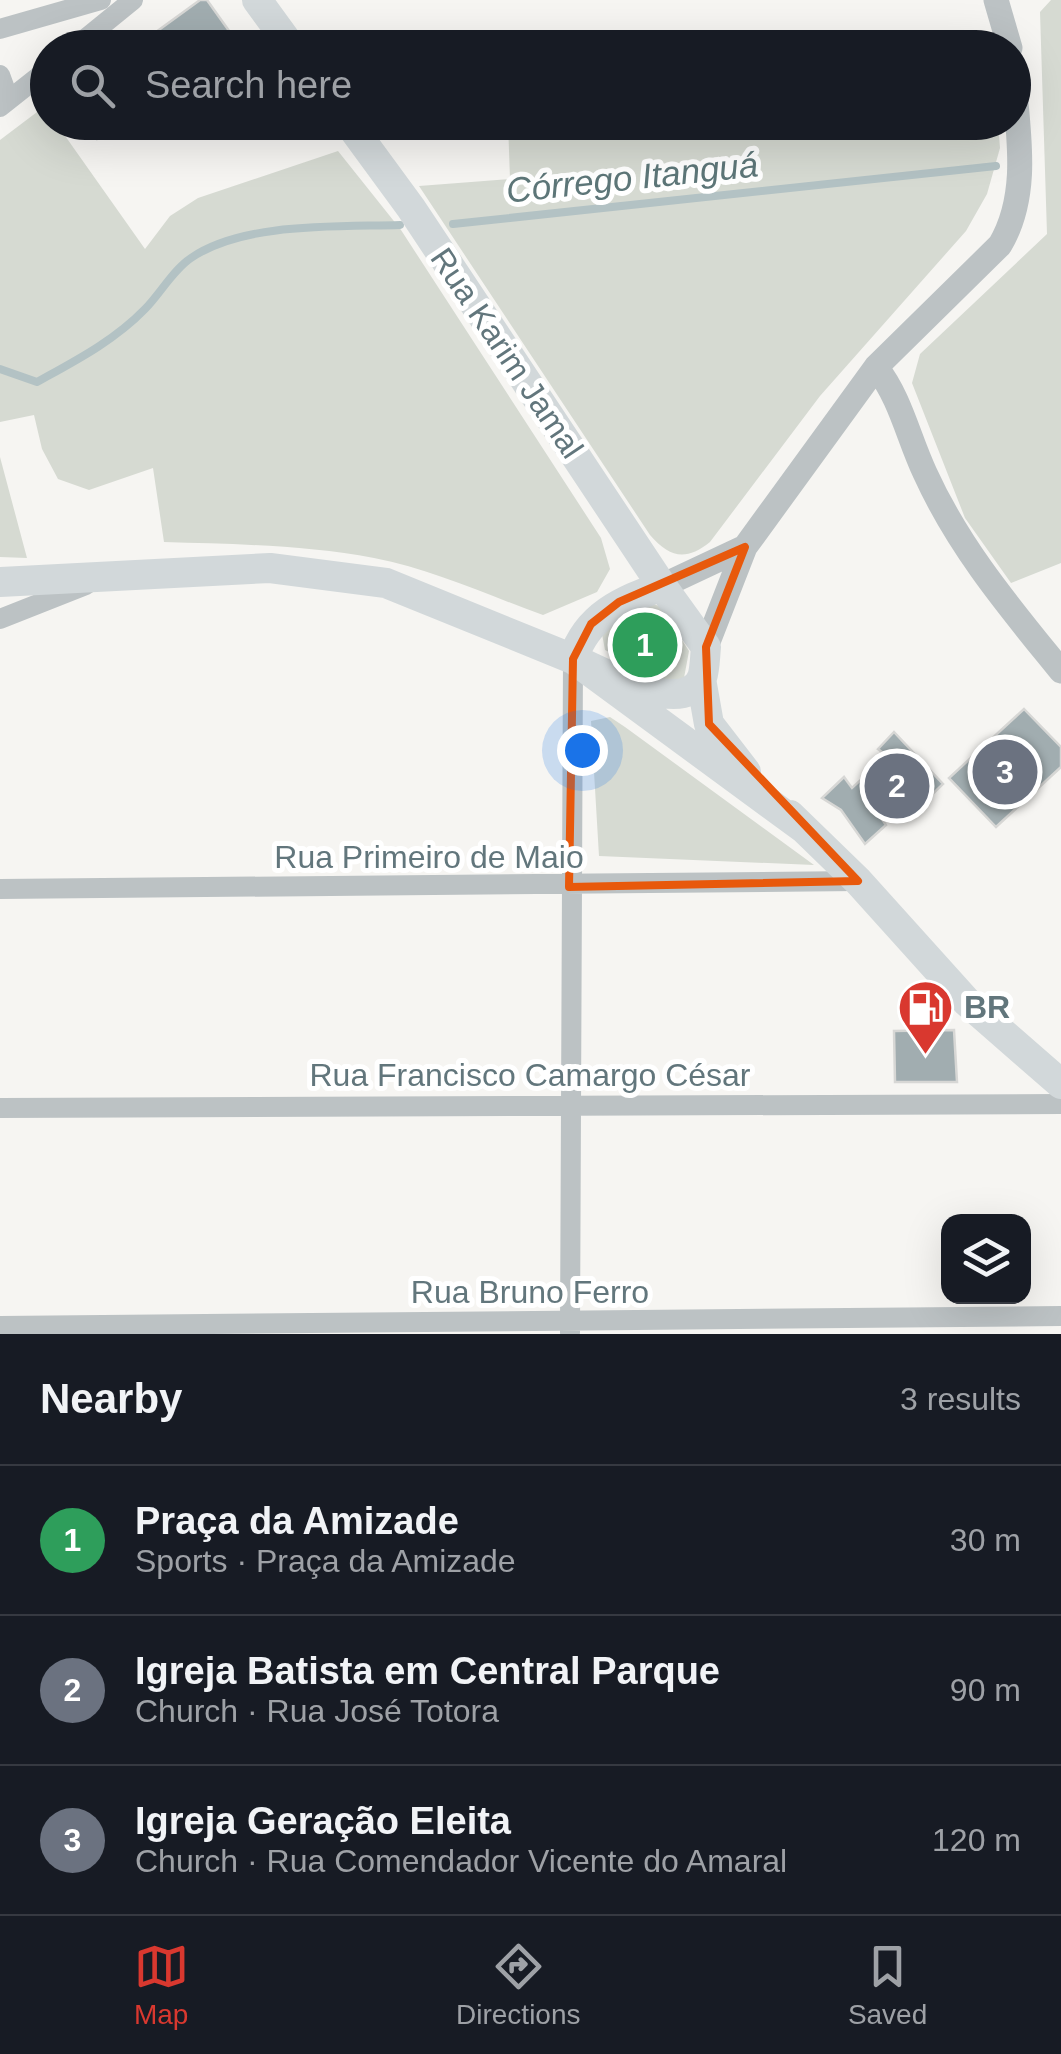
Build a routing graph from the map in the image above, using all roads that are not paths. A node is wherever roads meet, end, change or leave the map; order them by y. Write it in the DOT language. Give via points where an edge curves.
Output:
graph roads {
  1 [pos="101,0"];
  2 [pos="132,0"];
  3 [pos="257,0"];
  4 [pos="996,0"];
  5 [pos="0,29"];
  6 [pos="96,30"];
  7 [pos="279,30"];
  8 [pos="1005,30"];
  9 [pos="0,75"];
  10 [pos="30,83"];
  11 [pos="0,98"];
  12 [pos="0,107"];
  13 [pos="361,140"];
  14 [pos="1017,140"];
  15 [pos="876,368"];
  16 [pos="745,547"];
  17 [pos="108,577"];
  18 [pos="0,582"];
  19 [pos="662,586"];
  20 [pos="0,619"];
  21 [pos="706,646"];
  22 [pos="573,659"];
  23 [pos="1061,671"];
  24 [pos="701,680"];
  25 [pos="804,828"];
  26 [pos="858,881"];
  27 [pos="569,886"];
  28 [pos="0,889"];
  29 [pos="1061,1084"];
  30 [pos="1061,1104"];
  31 [pos="570,1105"];
  32 [pos="0,1108"];
  33 [pos="1061,1316"];
  34 [pos="0,1326"];
  35 [pos="570,1328"];
  1 -- 5 [label="street"];
  2 -- 6 [label="street"];
  3 -- 7 [label="main road"];
  4 -- 8 [label="street"];
  9 -- 11 [label="street"];
  10 -- 12 [label="street"];
  13 -- 19 [label="main road, Rua Karim Jamal"];
  14 -- 15 [label="street" via="1012,224 1000,245"];
  15 -- 16 [label="street"];
  15 -- 23 [label="street" via="892,388 925,473 975,565"];
  16 -- 19 [label="street"];
  16 -- 21 [label="street"];
  17 -- 18 [label="main road"];
  17 -- 20 [label="street"];
  17 -- 22 [label="main road" via="270,568 386,583"];
  19 -- 21 [label="main road, Rua Karim Jamal"];
  19 -- 22 [label="main road" via="619,602 590,624"];
  21 -- 24 [label="main road"];
  22 -- 24 [label="main road" via="657,694 682,693"];
  22 -- 25 [label="main road"];
  22 -- 27 [label="street"];
  24 -- 25 [label="main road" via="715,735"];
  25 -- 26 [label="main road"];
  26 -- 27 [label="street, Rua Primeiro de Maio"];
  26 -- 29 [label="main road" via="967,1002"];
  27 -- 28 [label="street, Rua Primeiro de Maio"];
  27 -- 31 [label="street"];
  30 -- 31 [label="street, Rua Francisco Camargo César"];
  31 -- 32 [label="street, Rua Francisco Camargo César"];
  31 -- 35 [label="street"];
  33 -- 35 [label="street, Rua Bruno Ferro"];
  34 -- 35 [label="street, Rua Bruno Ferro"];
}
